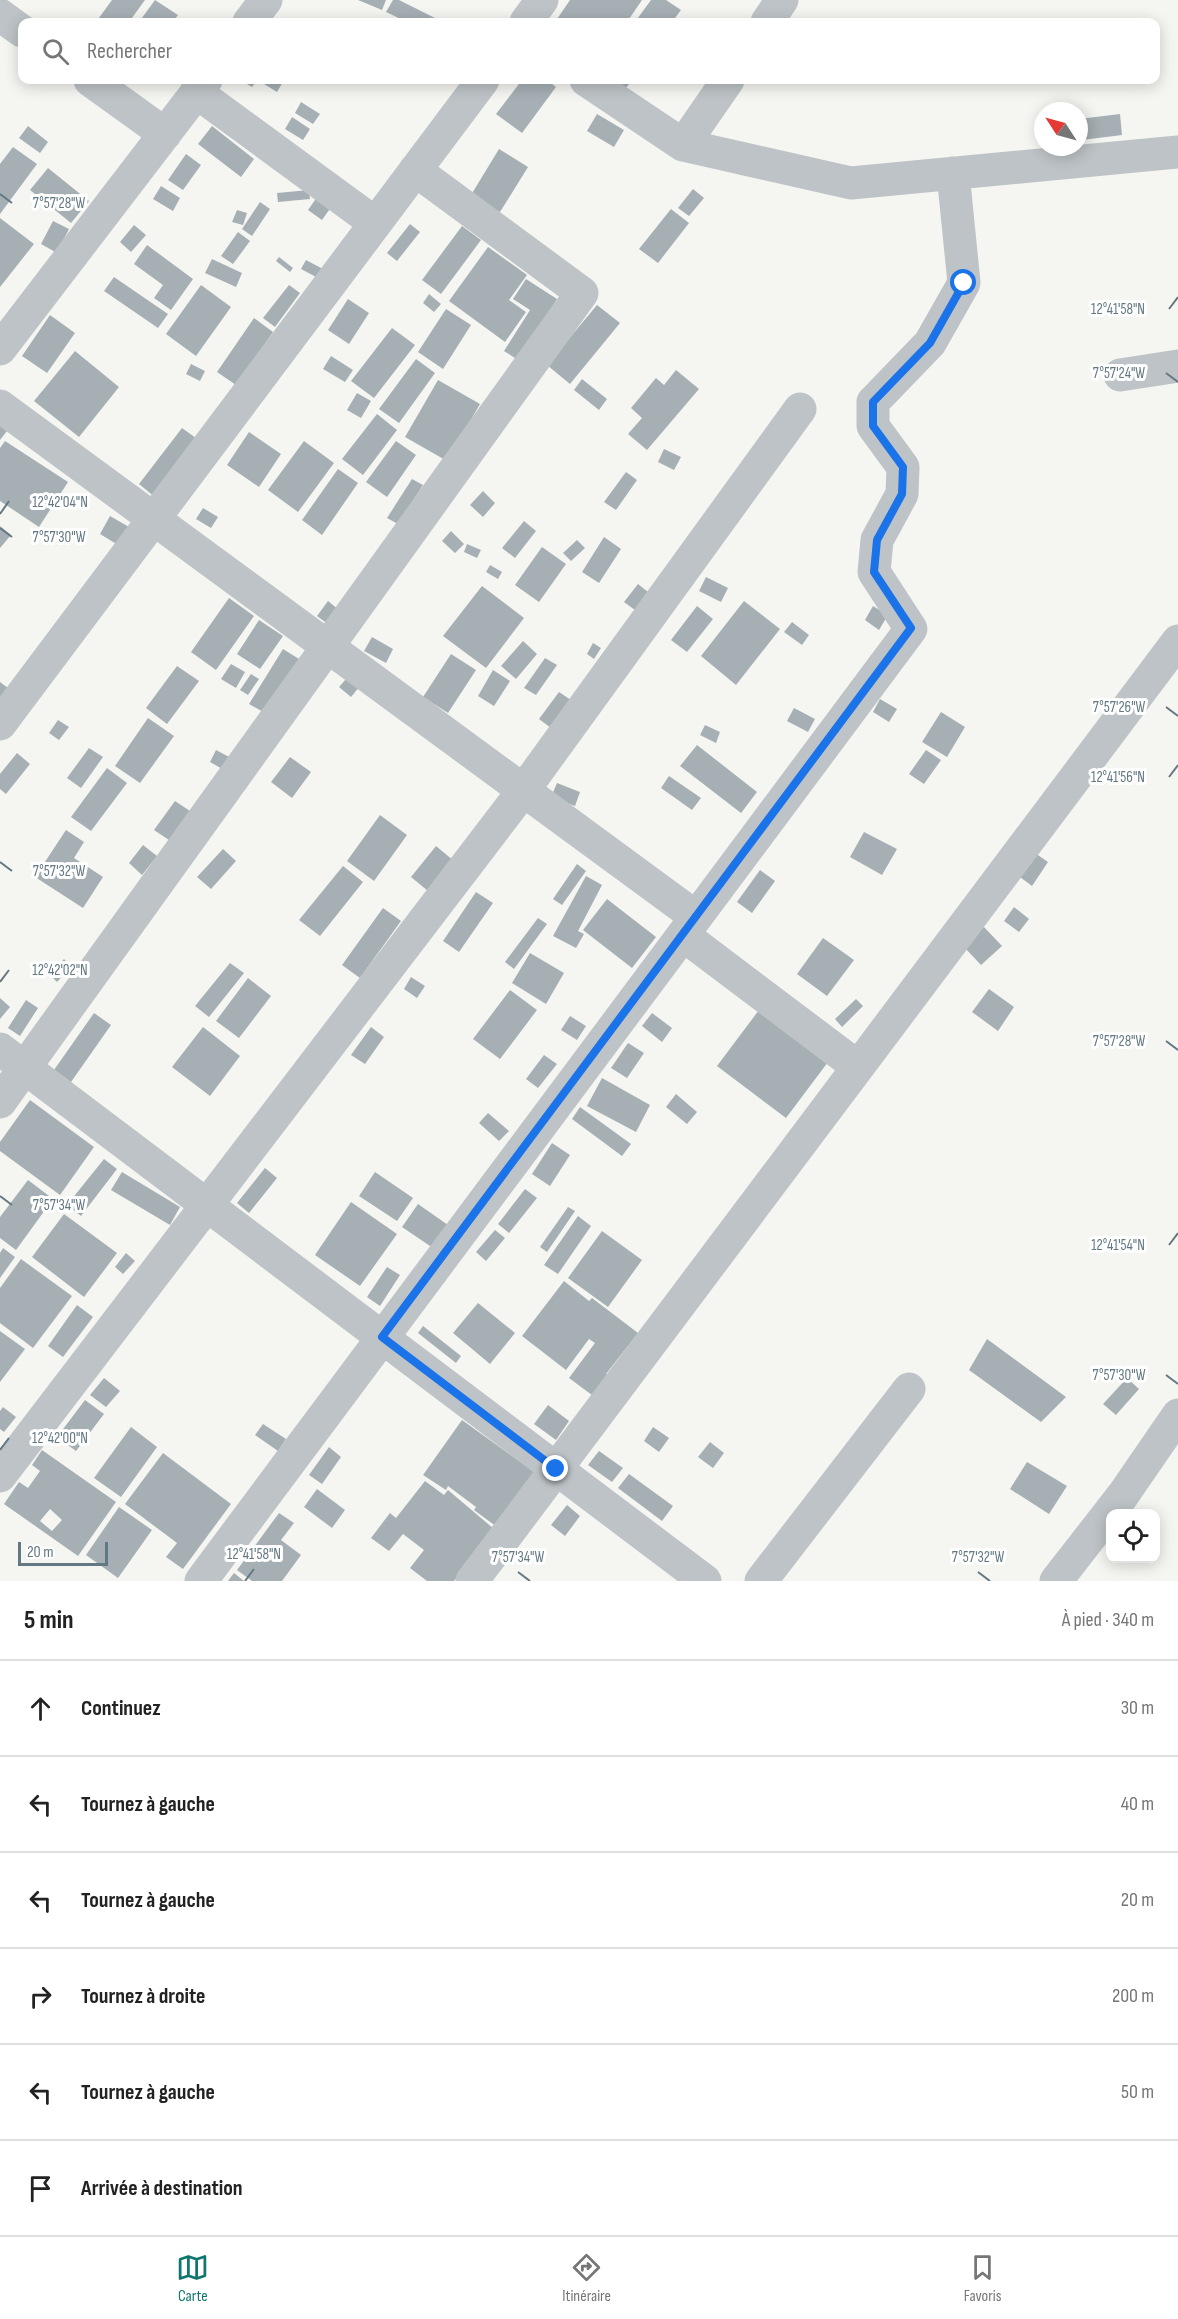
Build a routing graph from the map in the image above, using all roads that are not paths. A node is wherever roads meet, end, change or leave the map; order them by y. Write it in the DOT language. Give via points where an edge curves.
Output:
graph roads {
  1 [pos="266,0"];
  2 [pos="783,0"];
  3 [pos="0,15"];
  4 [pos="252,18"];
  5 [pos="770,18"];
  6 [pos="18,28"];
  7 [pos="96,84"];
  8 [pos="480,84"];
  9 [pos="592,84"];
  10 [pos="725,84"];
  11 [pos="201,86"];
  12 [pos="165,134"];
  13 [pos="683,145"];
  14 [pos="1178,152"];
  15 [pos="415,170"];
  16 [pos="953,173"];
  17 [pos="375,223"];
  18 [pos="0,350"];
  19 [pos="1178,366"];
  20 [pos="1120,375"];
  21 [pos="0,406"];
  22 [pos="800,409"];
  23 [pos="154,519"];
  24 [pos="1178,641"];
  25 [pos="328,647"];
  26 [pos="0,723"];
  27 [pos="523,790"];
  28 [pos="689,926"];
  29 [pos="0,1049"];
  30 [pos="858,1066"];
  31 [pos="26,1069"];
  32 [pos="0,1102"];
  33 [pos="207,1205"];
  34 [pos="382,1337"];
  35 [pos="909,1389"];
  36 [pos="1178,1415"];
  37 [pos="556,1469"];
  38 [pos="0,1476"];
  39 [pos="201,1581"];
  40 [pos="472,1581"];
  41 [pos="705,1581"];
  42 [pos="761,1581"];
  43 [pos="1056,1581"];
  1 -- 4 [label="street"];
  2 -- 5 [label="street"];
  3 -- 6 [label="street"];
  7 -- 12 [label="street"];
  8 -- 15 [label="street"];
  9 -- 13 [label="street"];
  10 -- 13 [label="street"];
  11 -- 12 [label="street"];
  11 -- 17 [label="street"];
  12 -- 18 [label="street"];
  13 -- 16 [label="street" via="851,183"];
  14 -- 16 [label="street"];
  15 -- 17 [label="street"];
  15 -- 25 [label="street" via="582,293"];
  16 -- 28 [label="street" via="964,283 930,343 873,402 873,426 903,467 902,494 877,540 874,572 911,628"];
  17 -- 23 [label="street"];
  19 -- 20 [label="street"];
  21 -- 23 [label="street"];
  22 -- 27 [label="street"];
  23 -- 25 [label="street"];
  23 -- 26 [label="street"];
  24 -- 30 [label="street"];
  25 -- 27 [label="street"];
  25 -- 31 [label="street"];
  27 -- 28 [label="street"];
  27 -- 33 [label="street"];
  28 -- 30 [label="street"];
  28 -- 34 [label="street"];
  29 -- 31 [label="street"];
  30 -- 37 [label="street"];
  31 -- 32 [label="street"];
  31 -- 33 [label="street"];
  33 -- 34 [label="street"];
  33 -- 38 [label="street"];
  34 -- 37 [label="street"];
  34 -- 39 [label="street"];
  35 -- 42 [label="street"];
  36 -- 43 [label="street" via="1123,1496"];
  37 -- 40 [label="street"];
  37 -- 41 [label="street"];
}
